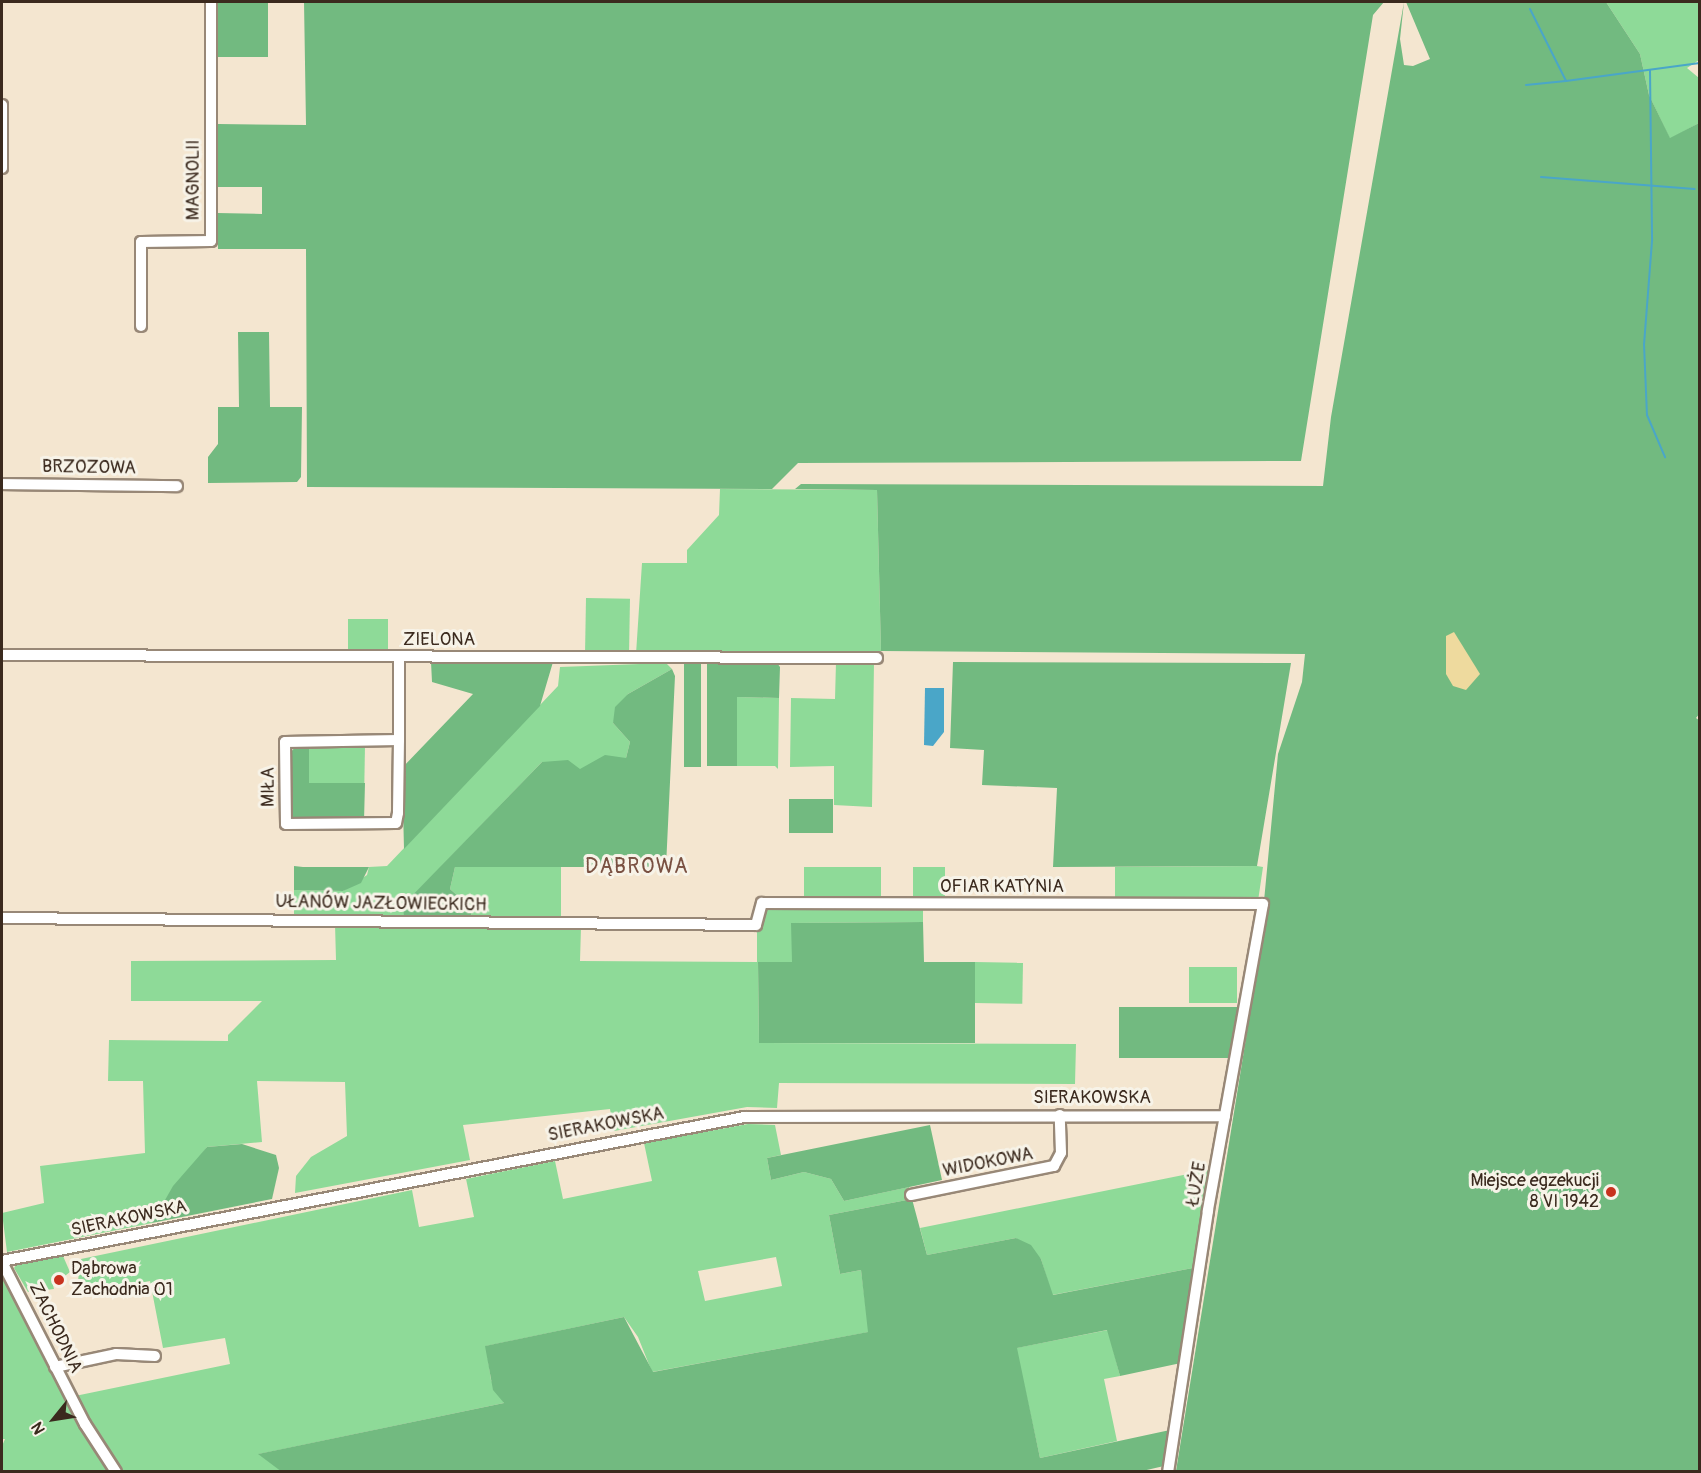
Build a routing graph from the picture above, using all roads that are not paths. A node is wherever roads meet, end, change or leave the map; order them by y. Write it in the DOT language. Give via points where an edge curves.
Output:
graph roads {
  1 [pos="211,2"];
  2 [pos="2,105"];
  3 [pos="2,168"];
  4 [pos="141,326"];
  5 [pos="2,484"];
  6 [pos="177,486"];
  7 [pos="2,656"];
  8 [pos="399,657"];
  9 [pos="877,658"];
  10 [pos="399,740"];
  11 [pos="1263,903"];
  12 [pos="2,918"];
  13 [pos="759,922"];
  14 [pos="1060,1115"];
  15 [pos="1225,1116"];
  16 [pos="911,1194"];
  17 [pos="2,1261"];
  18 [pos="155,1356"];
  19 [pos="55,1367"];
  20 [pos="116,1472"];
  21 [pos="1168,1472"];
  1 -- 4 [label="street, MAGNOLII" via="211,241 141,242"];
  2 -- 3 [label="street"];
  5 -- 6 [label="street, BRZOZOWA"];
  7 -- 8 [label="street, ZIELONA"];
  8 -- 9 [label="street, ZIELONA"];
  8 -- 10 [label="street, MIŁA"];
  10 -- 10 [label="street, MIŁA" via="396,823 286,824 285,742"];
  11 -- 13 [label="street, OFIAR KATYNIA" via="762,903"];
  11 -- 15 [label="street, ŁUŻE"];
  12 -- 13 [label="street, UŁANÓW JAZŁOWIECKICH" via="756,925"];
  14 -- 15 [label="street, SIERAKOWSKA"];
  14 -- 16 [label="street, WIDOKOWA" via="1061,1153 1054,1166"];
  14 -- 17 [label="street, SIERAKOWSKA" via="736,1118"];
  15 -- 21 [label="street, ŁUŻE"];
  17 -- 19 [label="street, ZACHODNIA"];
  18 -- 19 [label="street" via="116,1354"];
  19 -- 20 [label="street, ZACHODNIA"];
}
